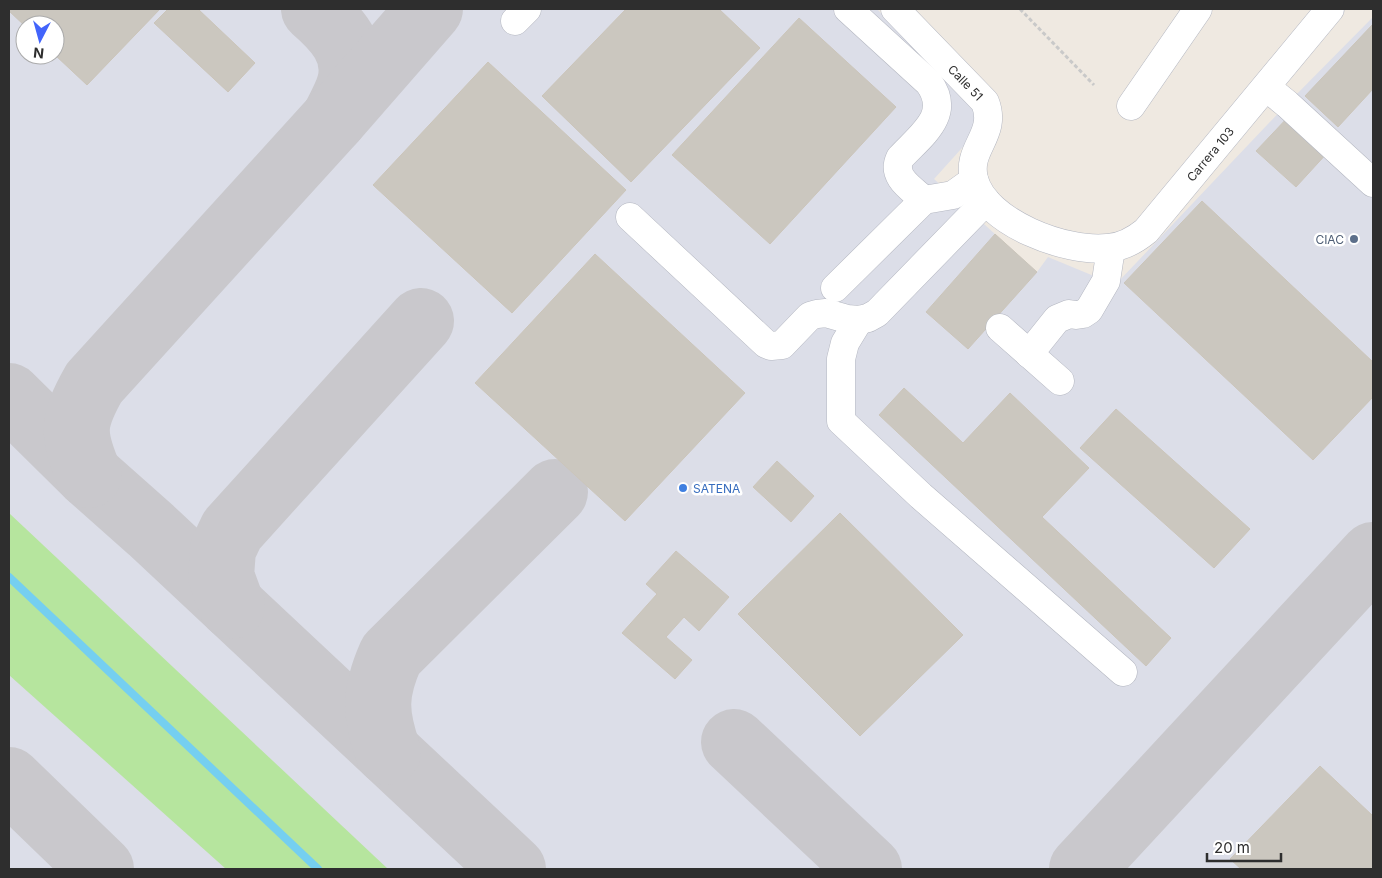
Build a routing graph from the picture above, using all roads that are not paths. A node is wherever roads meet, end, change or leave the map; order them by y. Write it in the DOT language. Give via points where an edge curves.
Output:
graph roads {
  1 [pos="848,9"];
  2 [pos="895,9"];
  3 [pos="1198,9"];
  4 [pos="1330,9"];
  5 [pos="1266,87"];
  6 [pos="1131,106"];
  7 [pos="1373,183"];
  8 [pos="980,190"];
  9 [pos="924,200"];
  10 [pos="630,218"];
  11 [pos="1111,248"];
  12 [pos="835,288"];
  13 [pos="858,320"];
  14 [pos="1000,328"];
  15 [pos="1029,354"];
  16 [pos="1060,381"];
  17 [pos="1123,672"];
  1 -- 9 [label="street" via="936,93 937,115 897,164 901,178"];
  2 -- 8 [label="street, Calle 51" via="985,102 988,128 973,161"];
  3 -- 6 [label="street"];
  4 -- 5 [label="street, Carrera 103"];
  5 -- 7 [label="street"];
  5 -- 11 [label="street, Carrera 103" via="1146,231 1130,242"];
  8 -- 9 [label="street"];
  8 -- 11 [label="street, Carrera 103" via="1004,218 1045,240 1063,245"];
  8 -- 13 [label="street" via="877,313"];
  9 -- 12 [label="street"];
  10 -- 13 [label="street" via="771,346 782,345 810,316 826,313"];
  11 -- 15 [label="street" via="1106,281 1088,310 1057,319"];
  13 -- 17 [label="street" via="845,343 841,359 841,421 921,496"];
  14 -- 15 [label="street"];
  15 -- 16 [label="street"];
}
